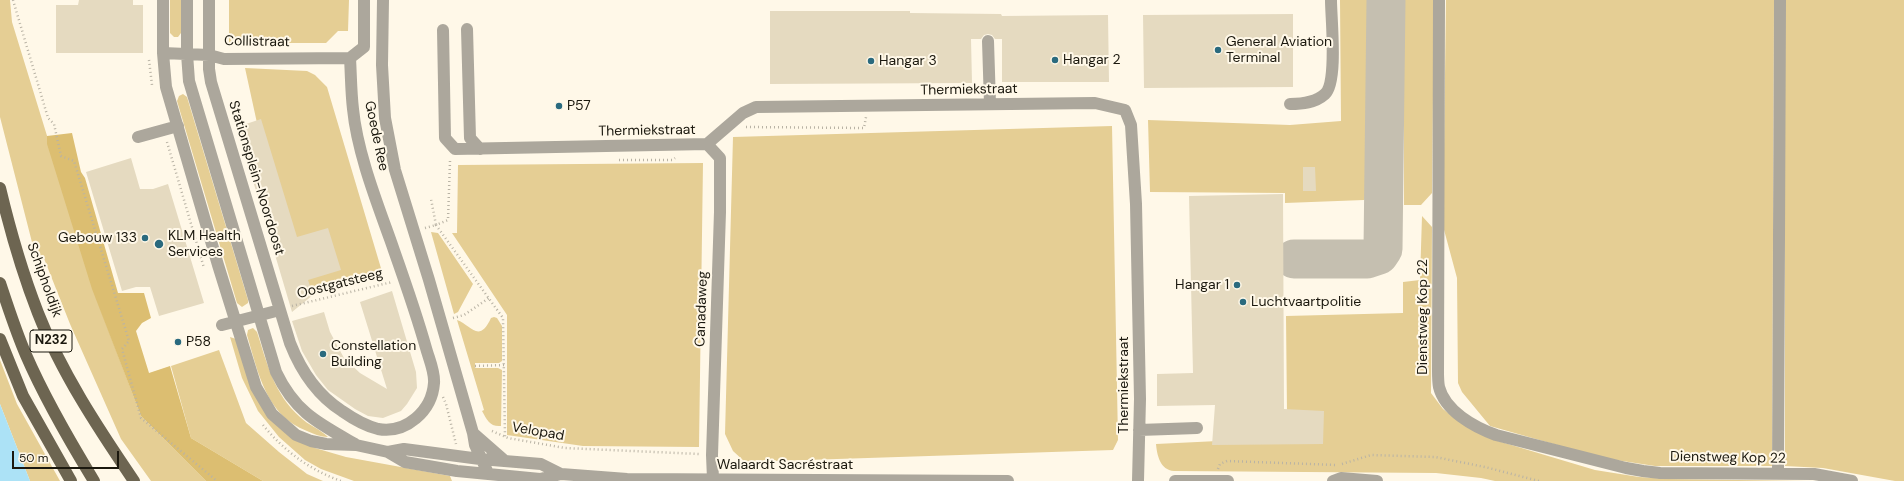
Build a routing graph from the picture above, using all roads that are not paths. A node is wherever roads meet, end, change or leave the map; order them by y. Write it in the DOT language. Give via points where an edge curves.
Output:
graph roads {
  1 [pos="163,0"];
  2 [pos="187,0"];
  3 [pos="209,0"];
  4 [pos="364,0"];
  5 [pos="383,0"];
  6 [pos="1331,0"];
  7 [pos="1439,0"];
  8 [pos="1780,0"];
  9 [pos="443,30"];
  10 [pos="467,30"];
  11 [pos="988,41"];
  12 [pos="163,53"];
  13 [pos="187,54"];
  14 [pos="209,55"];
  15 [pos="350,58"];
  16 [pos="990,104"];
  17 [pos="1290,104"];
  18 [pos="178,126"];
  19 [pos="138,137"];
  20 [pos="707,144"];
  21 [pos="480,149"];
  22 [pos="0,188"];
  23 [pos="404,279"];
  24 [pos="0,283"];
  25 [pos="280,310"];
  26 [pos="258,316"];
  27 [pos="236,322"];
  28 [pos="222,325"];
  29 [pos="0,339"];
  30 [pos="1197,428"];
  31 [pos="1139,430"];
  32 [pos="473,433"];
  33 [pos="356,445"];
  34 [pos="388,452"];
  35 [pos="480,459"];
  36 [pos="505,461"];
  37 [pos="488,473"];
  38 [pos="561,474"];
  39 [pos="1778,474"];
  40 [pos="713,479"];
  41 [pos="71,481"];
  42 [pos="94,481"];
  43 [pos="134,481"];
  44 [pos="1008,481"];
  45 [pos="1138,481"];
  46 [pos="1175,481"];
  47 [pos="1217,481"];
  48 [pos="1228,481"];
  49 [pos="1333,481"];
  50 [pos="1377,481"];
  51 [pos="1852,481"];
  1 -- 12 [label="street"];
  2 -- 13 [label="street"];
  3 -- 14 [label="street, Stationsplein-Noordoost"];
  4 -- 15 [label="street" via="364,47"];
  5 -- 32 [label="street" via="382,65 385,118 395,170"];
  6 -- 17 [label="street" via="1330,86 1317,100 1304,104"];
  7 -- 39 [label="street, Dienstweg Kop 22" via="1438,371 1439,386 1449,406 1485,431 1496,435 1626,468 1660,473"];
  8 -- 39 [label="street"];
  9 -- 21 [label="street, Thermiekstraat" via="445,138 453,155"];
  10 -- 21 [label="street" via="470,138"];
  11 -- 16 [label="street"];
  12 -- 13 [label="street, Collistraat"];
  12 -- 18 [label="street" via="166,87"];
  13 -- 14 [label="street, Collistraat"];
  13 -- 26 [label="street" via="189,82"];
  14 -- 15 [label="street, Collistraat" via="224,59"];
  14 -- 25 [label="street, Stationsplein-Noordoost" via="211,82"];
  15 -- 23 [label="street, Goede Ree" via="353,110 365,166"];
  16 -- 20 [label="street, Thermiekstraat" via="756,107 743,113"];
  16 -- 31 [label="street, Thermiekstraat" via="1095,103 1125,110 1131,125 1136,204"];
  18 -- 19 [label="street"];
  18 -- 27 [label="street"];
  20 -- 21 [label="street, Thermiekstraat"];
  20 -- 40 [label="street, Canadaweg" via="720,158"];
  22 -- 43 [label="main road, Schipholdijk / N232" via="17,252 38,314 78,392"];
  23 -- 25 [label="street, Stationsplein-Noordoost" via="434,373 433,390 426,407 406,425 378,429 331,403 311,382 296,358"];
  24 -- 42 [label="main road, N232" via="14,326 39,383 56,418"];
  25 -- 26 [label="street"];
  26 -- 27 [label="street"];
  26 -- 33 [label="street" via="276,372 289,396 311,418"];
  27 -- 28 [label="street"];
  27 -- 33 [label="street" via="256,387 272,414 296,435 311,441"];
  29 -- 41 [label="main road" via="23,396"];
  30 -- 31 [label="street"];
  31 -- 45 [label="street, Thermiekstraat"];
  32 -- 35 [label="street"];
  32 -- 36 [label="street"];
  33 -- 34 [label="street"];
  34 -- 35 [label="street" via="404,449"];
  34 -- 37 [label="street" via="405,462 457,471"];
  35 -- 36 [label="street, Walaardt Sacréstraat"];
  35 -- 37 [label="street"];
  36 -- 38 [label="street, Walaardt Sacréstraat" via="541,464"];
  37 -- 38 [label="street, Walaardt Sacréstraat" via="540,479"];
  38 -- 40 [label="street, Walaardt Sacréstraat" via="626,479"];
  39 -- 51 [label="street, Dienstweg Kop 22" via="1814,474"];
  40 -- 44 [label="street, Walaardt Sacréstraat"];
  46 -- 47 [label="street"];
  47 -- 48 [label="street"];
  49 -- 50 [label="street" via="1341,478"];
}
